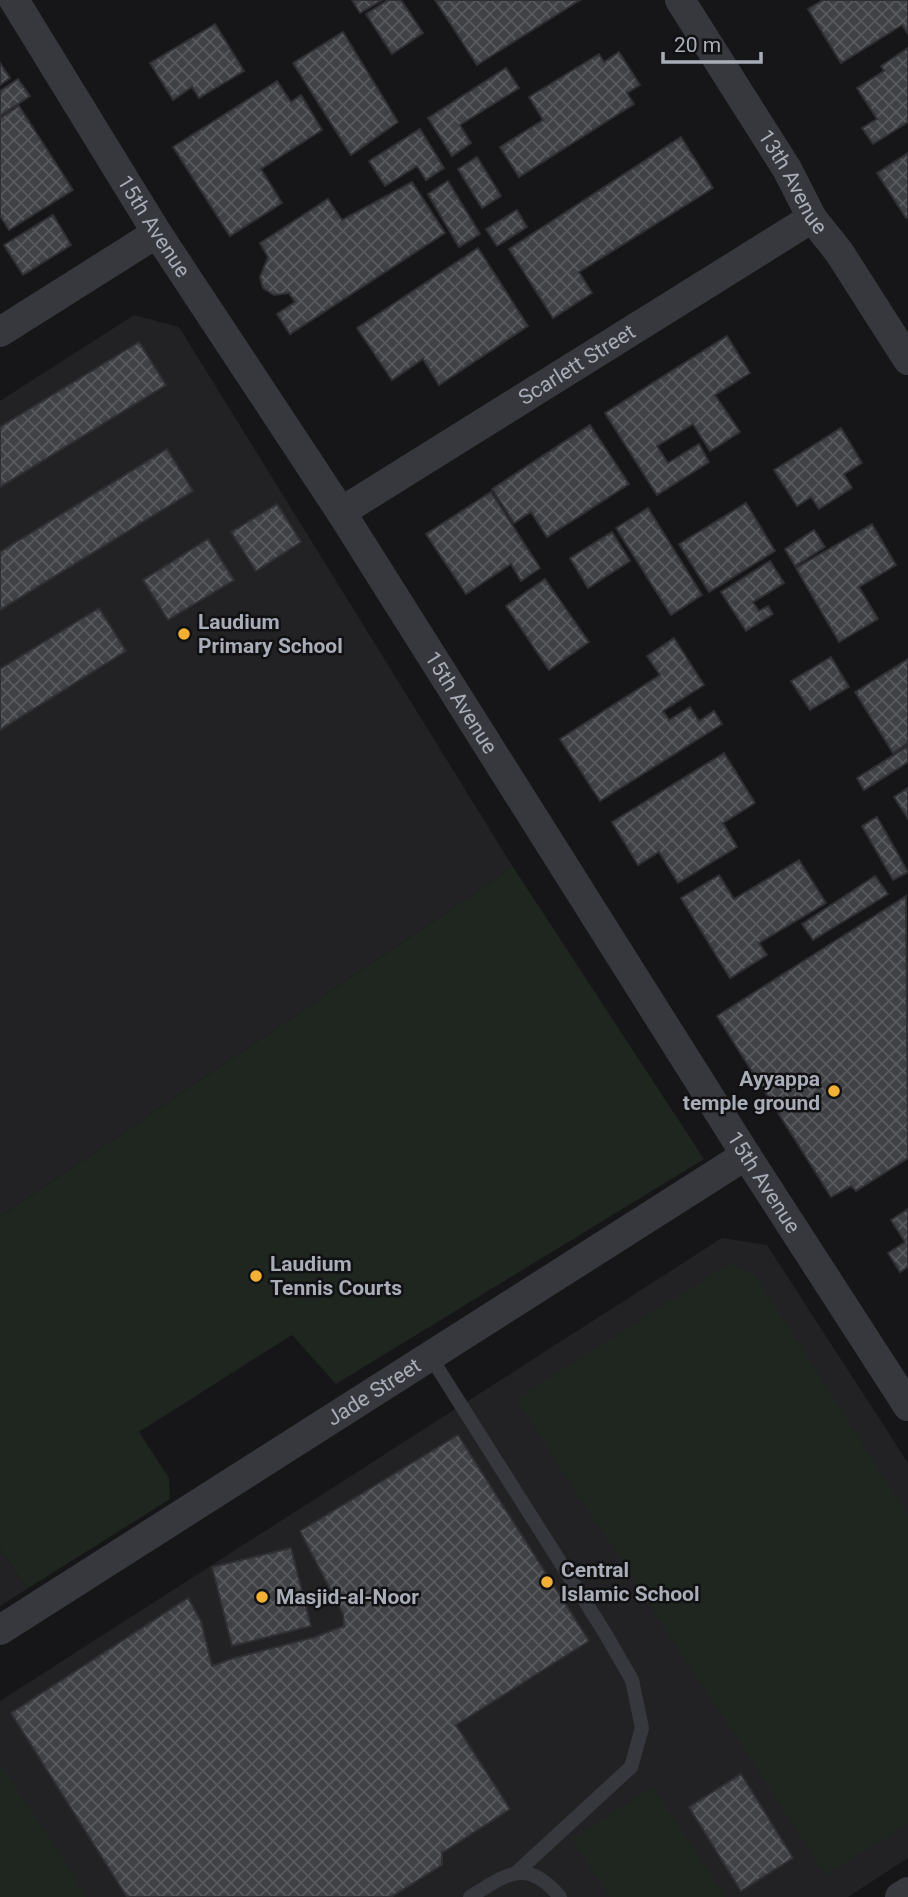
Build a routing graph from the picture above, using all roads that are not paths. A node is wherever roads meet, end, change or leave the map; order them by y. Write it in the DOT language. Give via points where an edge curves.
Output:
graph roads {
  1 [pos="14,0"];
  2 [pos="680,0"];
  3 [pos="812,218"];
  4 [pos="157,233"];
  5 [pos="0,332"];
  6 [pos="908,360"];
  7 [pos="341,512"];
  8 [pos="746,1154"];
  9 [pos="430,1356"];
  10 [pos="908,1406"];
  11 [pos="0,1630"];
  12 [pos="517,1872"];
  13 [pos="908,1892"];
  14 [pos="470,1897"];
  15 [pos="560,1897"];
  16 [pos="900,1897"];
  1 -- 4 [label="street, 15th Avenue"];
  2 -- 3 [label="street, 13th Avenue" via="787,169"];
  3 -- 6 [label="street, 13th Avenue"];
  3 -- 7 [label="street, Scarlett Street"];
  4 -- 5 [label="street"];
  4 -- 7 [label="street, 15th Avenue"];
  7 -- 8 [label="street, 15th Avenue"];
  8 -- 9 [label="street, Jade Street"];
  8 -- 10 [label="street, 15th Avenue"];
  9 -- 11 [label="street, Jade Street"];
  9 -- 12 [label="lane" via="606,1633 632,1680 642,1728 631,1767"];
  12 -- 14 [label="lane"];
  12 -- 15 [label="lane" via="532,1873"];
  13 -- 16 [label="street"];
}
